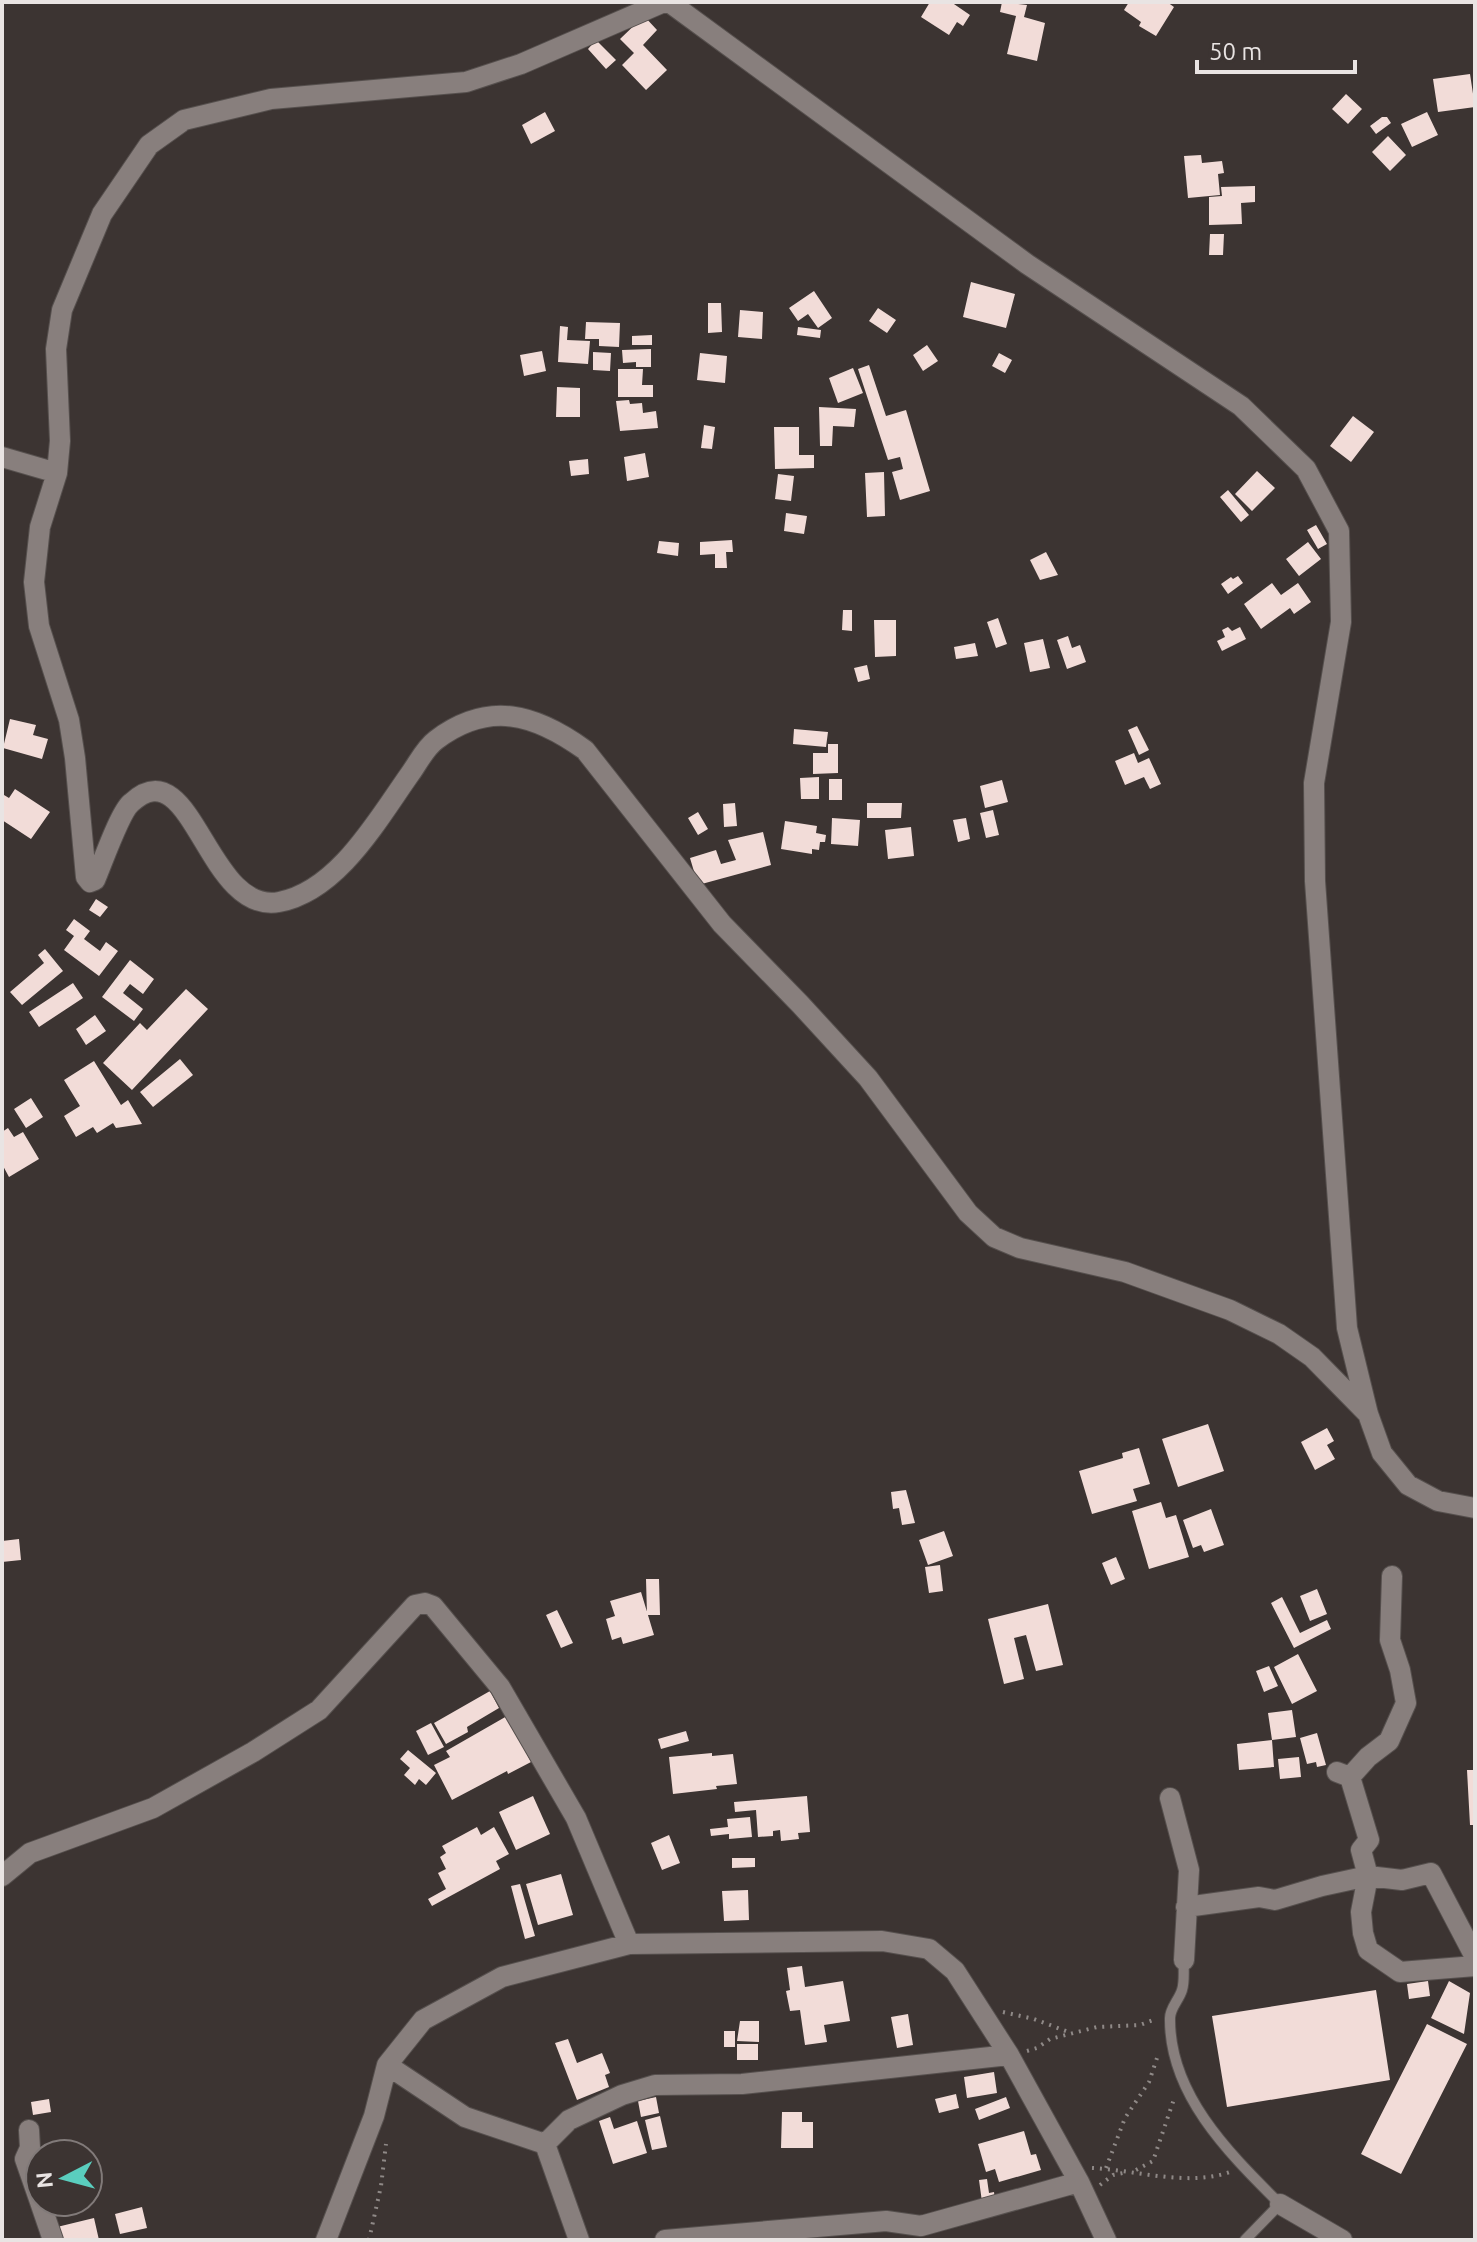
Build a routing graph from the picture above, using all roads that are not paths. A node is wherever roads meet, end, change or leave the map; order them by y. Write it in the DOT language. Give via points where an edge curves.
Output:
graph roads {
  1 [pos="666,2"];
  2 [pos="2,457"];
  3 [pos="57,473"];
  4 [pos="1368,1414"];
  5 [pos="1475,1508"];
  6 [pos="1392,1576"];
  7 [pos="1170,1798"];
  8 [pos="2,1876"];
  9 [pos="1368,1876"];
  10 [pos="1186,1907"];
  11 [pos="629,1944"];
  12 [pos="1475,1957"];
  13 [pos="1184,1960"];
  14 [pos="1475,1966"];
  15 [pos="1009,2055"];
  16 [pos="387,2065"];
  17 [pos="29,2130"];
  18 [pos="29,2138"];
  19 [pos="545,2144"];
  20 [pos="1078,2182"];
  21 [pos="1280,2204"];
  22 [pos="45,2218"];
  23 [pos="53,2240"];
  24 [pos="326,2240"];
  25 [pos="579,2240"];
  26 [pos="665,2240"];
  27 [pos="1106,2240"];
  28 [pos="1245,2240"];
  29 [pos="1342,2240"];
  1 -- 3 [label="street" via="466,82 271,99 184,120 149,145 102,214 62,310 56,349"];
  1 -- 4 [label="street" via="1027,264 1241,406 1306,469 1339,531 1341,622 1314,783 1315,881 1347,1328"];
  2 -- 3 [label="street"];
  3 -- 4 [label="street" via="40,527 34,582 39,626 69,720 90,882 129,804 150,790 160,790 176,799 229,881 252,901 278,902 313,890 357,850 434,741 470,720 507,714 556,729 585,750 722,924 868,1078 968,1213 994,1237 1125,1272 1230,1310 1312,1357"];
  4 -- 5 [label="street" via="1382,1453 1408,1485 1438,1501"];
  6 -- 9 [label="street" via="1390,1640 1406,1703 1389,1741 1343,1774 1369,1840 1361,1850"];
  7 -- 10 [label="street" via="1189,1870"];
  8 -- 11 [label="street" via="30,1853 153,1808 319,1710 415,1605 425,1603 500,1687 576,1818"];
  9 -- 10 [label="street" via="1275,1900 1259,1897"];
  9 -- 12 [label="street" via="1402,1880 1431,1873"];
  9 -- 14 [label="street" via="1361,1912 1368,1950 1400,1972"];
  10 -- 13 [label="street"];
  11 -- 15 [label="street" via="882,1941 929,1949 955,1971"];
  11 -- 16 [label="street" via="502,1977 423,2020"];
  13 -- 21 [label="lane" via="1182,1989 1170,2014 1178,2068 1192,2101"];
  15 -- 19 [label="street" via="742,2084 655,2085 569,2120"];
  15 -- 20 [label="street"];
  16 -- 19 [label="street" via="465,2117"];
  16 -- 24 [label="street" via="374,2116"];
  17 -- 18 [label="street"];
  19 -- 25 [label="street"];
  20 -- 26 [label="street" via="921,2226 886,2221"];
  20 -- 27 [label="street"];
  21 -- 28 [label="lane"];
  21 -- 29 [label="street"];
  22 -- 23 [label="street"];
}
